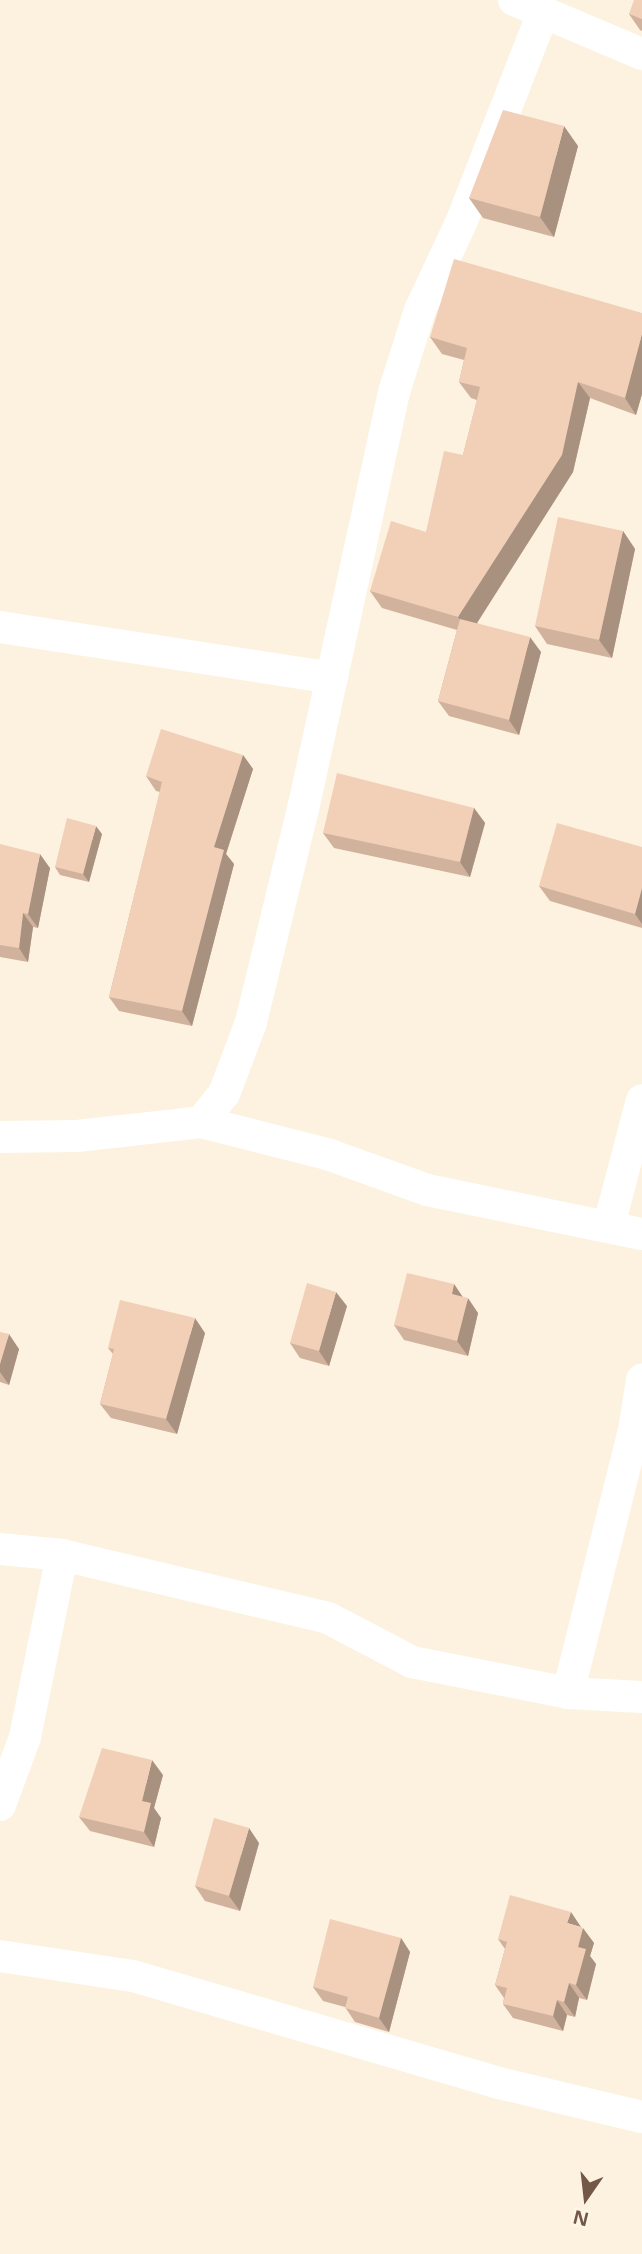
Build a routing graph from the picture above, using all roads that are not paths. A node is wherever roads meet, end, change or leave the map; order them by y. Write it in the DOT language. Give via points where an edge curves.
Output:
graph roads {
  1 [pos="514,0"];
  2 [pos="542,15"];
  3 [pos="642,54"];
  4 [pos="0,627"];
  5 [pos="332,678"];
  6 [pos="642,1100"];
  7 [pos="201,1122"];
  8 [pos="0,1137"];
  9 [pos="609,1225"];
  10 [pos="642,1234"];
  11 [pos="642,1380"];
  12 [pos="0,1549"];
  13 [pos="62,1555"];
  14 [pos="568,1693"];
  15 [pos="642,1698"];
  16 [pos="0,1805"];
  17 [pos="0,1956"];
  18 [pos="642,2118"];
  1 -- 2 [label="street"];
  2 -- 3 [label="street"];
  2 -- 5 [label="street" via="461,223 420,310 394,393"];
  4 -- 5 [label="street"];
  5 -- 7 [label="street" via="251,1022 224,1094"];
  6 -- 9 [label="street"];
  7 -- 8 [label="street" via="77,1136"];
  7 -- 9 [label="street" via="330,1156 427,1190"];
  9 -- 10 [label="street"];
  11 -- 14 [label="street" via="634,1431"];
  12 -- 13 [label="street"];
  13 -- 14 [label="street" via="328,1618 412,1662"];
  13 -- 16 [label="street" via="25,1737"];
  14 -- 15 [label="street"];
  17 -- 18 [label="street" via="133,1976 499,2083"];
}
